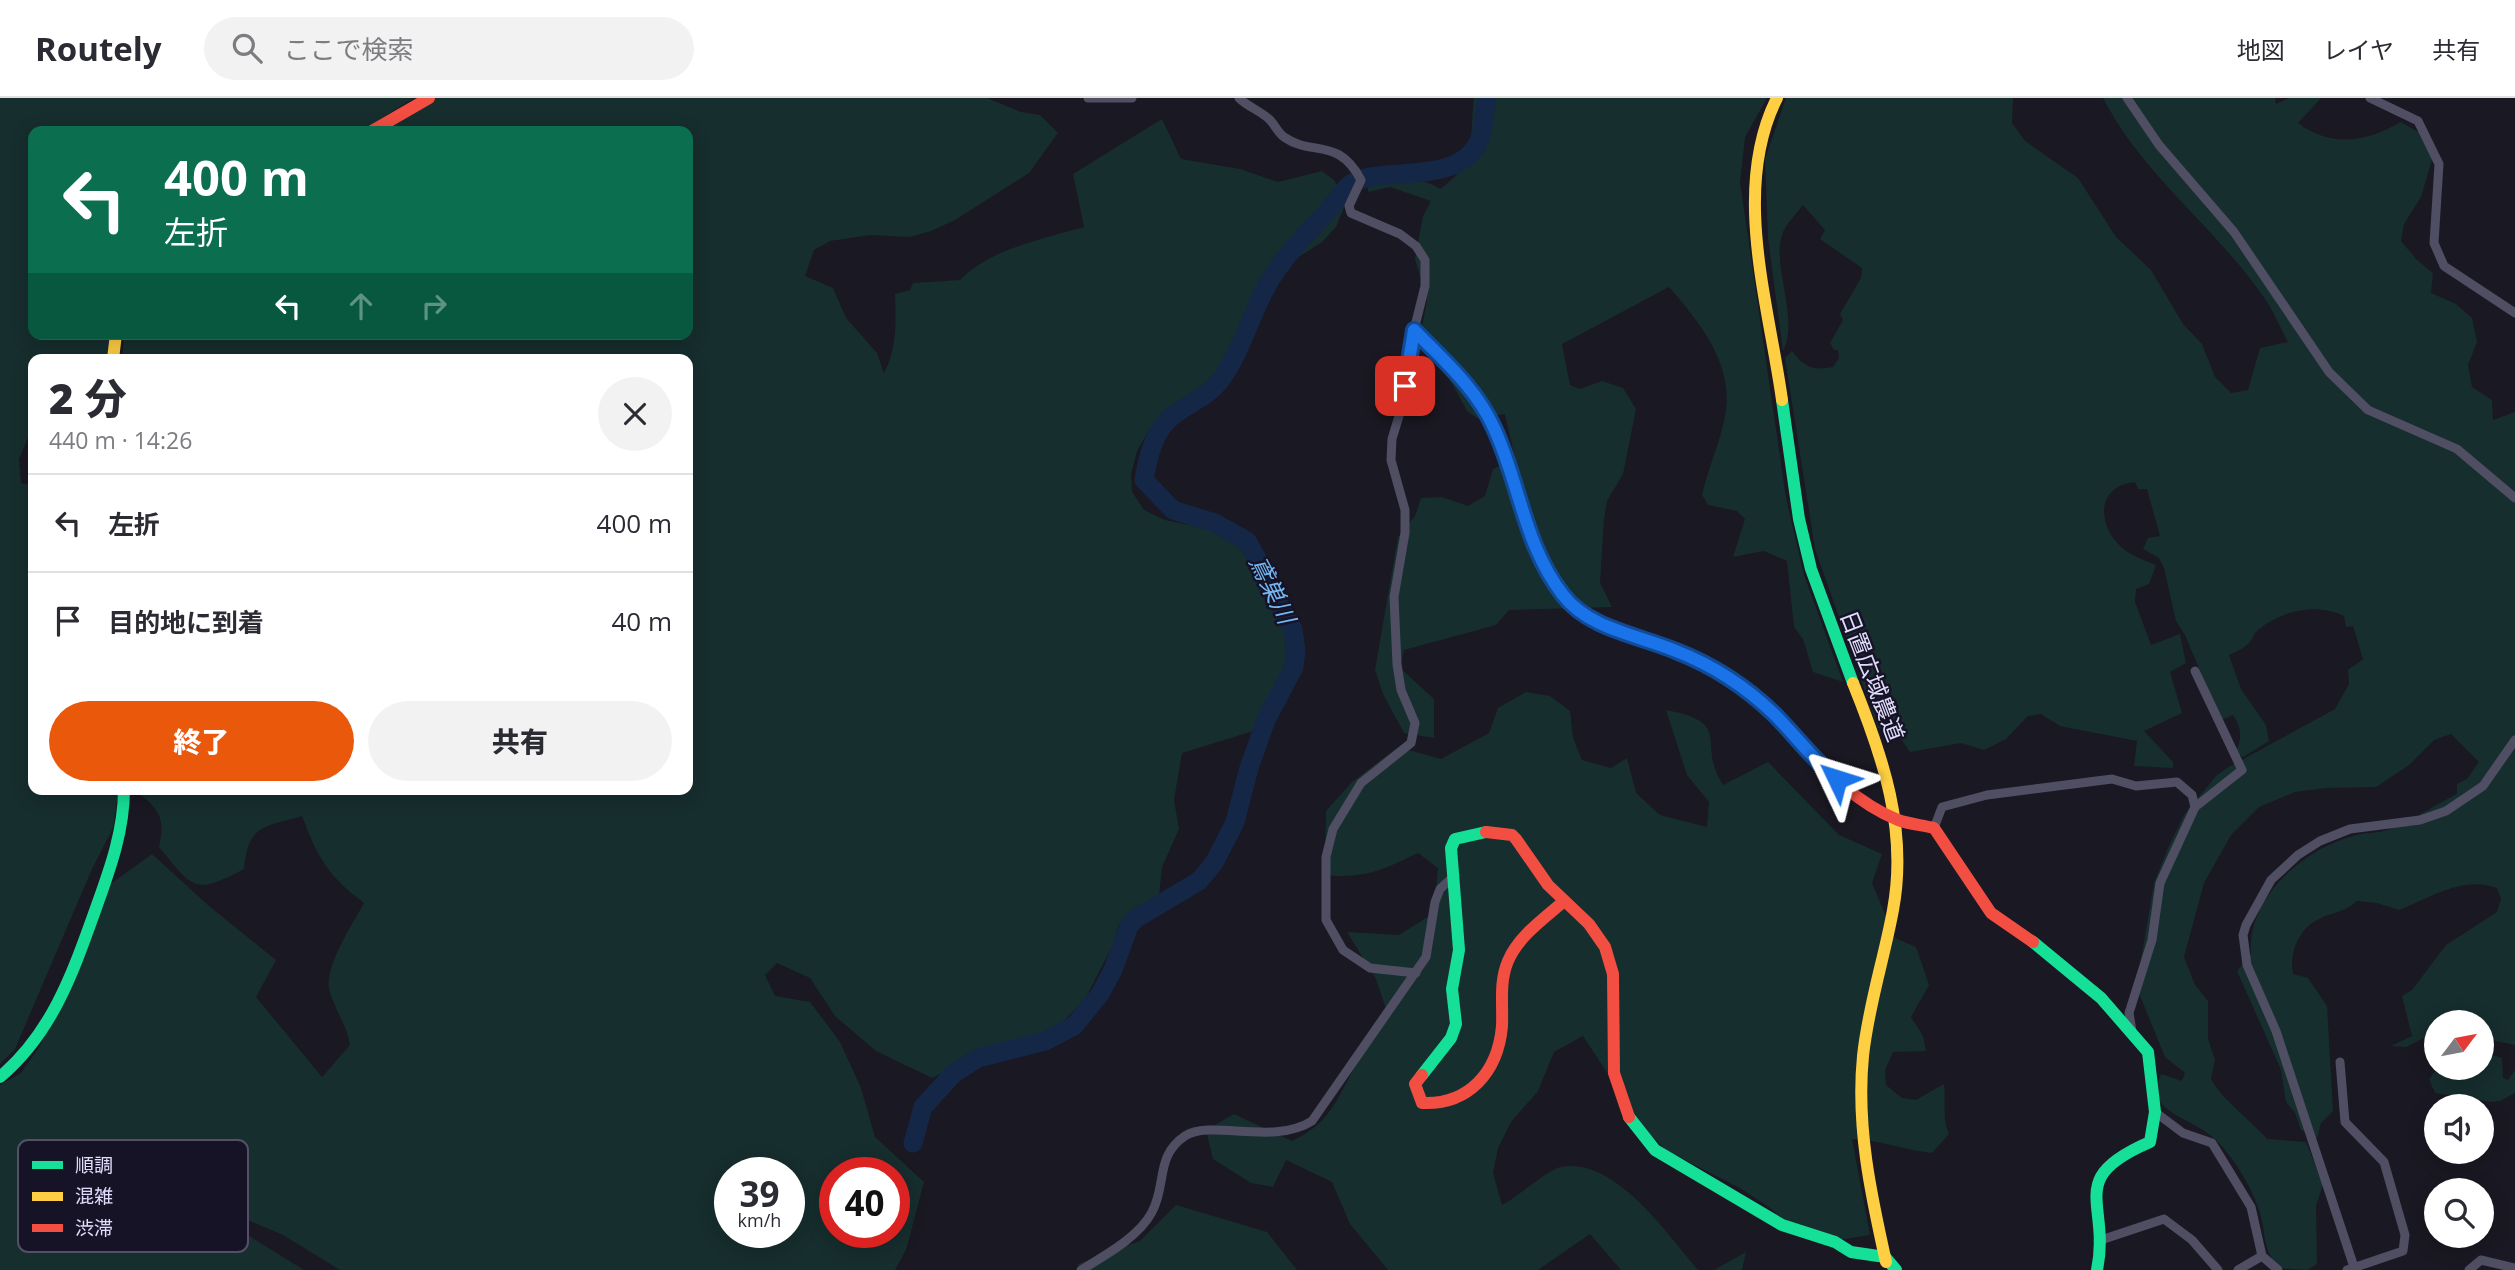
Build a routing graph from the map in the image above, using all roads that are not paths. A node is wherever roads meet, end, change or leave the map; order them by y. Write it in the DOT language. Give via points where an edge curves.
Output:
graph roads {
  1 [pos="429,98"];
  2 [pos="1088,98"];
  3 [pos="1132,98"];
  4 [pos="1239,98"];
  5 [pos="1777,98"];
  6 [pos="2127,98"];
  7 [pos="2370,98"];
  8 [pos="381,126"];
  9 [pos="2515,313"];
  10 [pos="1414,330"];
  11 [pos="2515,498"];
  12 [pos="2194,671"];
  13 [pos="2515,740"];
  14 [pos="124,795"];
  15 [pos="2195,807"];
  16 [pos="1896,819"];
  17 [pos="1934,828"];
  18 [pos="1455,875"];
  19 [pos="1563,902"];
  20 [pos="1416,973"];
  21 [pos="2132,1031"];
  22 [pos="2340,1062"];
  23 [pos="0,1077"];
  24 [pos="2155,1112"];
  25 [pos="2098,1241"];
  26 [pos="2262,1256"];
  27 [pos="1886,1263"];
  28 [pos="2515,1268"];
  29 [pos="2353,1269"];
  30 [pos="1081,1270"];
  31 [pos="1896,1270"];
  32 [pos="2097,1270"];
  33 [pos="2218,1270"];
  34 [pos="2238,1270"];
  35 [pos="2278,1270"];
  36 [pos="2469,1270"];
  1 -- 8 [label="street"];
  2 -- 3 [label="street"];
  4 -- 10 [label="street" via="1270,120 1282,136 1297,144 1329,148 1355,169 1361,180 1349,206 1351,213 1416,246 1427,272"];
  5 -- 16 [label="street, 日置広域農道" via="1760,139 1758,235 1795,483 1815,583 1879,753"];
  6 -- 11 [label="street" via="2159,145 2234,232 2347,393 2368,410 2457,449"];
  7 -- 9 [label="street" via="2418,121 2439,164 2434,243 2444,266"];
  10 -- 16 [label="street" via="1464,378 1494,426 1527,531 1564,597 1607,627 1678,651 1734,681 1774,715 1815,762"];
  10 -- 20 [label="street" via="1391,460 1405,510 1394,597 1397,664 1401,690 1415,723 1411,743 1361,783 1340,813 1326,857 1323,889 1326,919 1343,950 1370,968"];
  12 -- 15 [label="street" via="2242,770"];
  13 -- 29 [label="street" via="2483,786 2446,811 2420,820 2350,829 2298,855 2271,880 2246,925 2247,965 2276,1031"];
  14 -- 23 [label="street" via="121,836 67,988 34,1044"];
  15 -- 17 [label="street" via="2192,795 2177,782 2136,786 2112,779 1987,794 1941,807"];
  15 -- 21 [label="street" via="2160,883 2152,940 2129,1013"];
  16 -- 17 [label="street"];
  16 -- 27 [label="street, 日置広域農道" via="1898,882 1870,1011 1861,1082 1863,1135"];
  17 -- 21 [label="street" via="1991,913 2072,972"];
  18 -- 19 [label="street" via="1451,848 1455,839 1478,833 1507,834 1518,840"];
  18 -- 19 [label="street" via="1460,950 1452,989 1456,1024 1451,1038 1415,1084 1422,1103 1464,1098 1482,1079 1501,1034 1502,982 1508,959"];
  18 -- 20 [label="street" via="1440,889 1426,957"];
  19 -- 27 [label="street" via="1590,926 1611,961 1616,1087 1622,1111 1639,1135 1666,1157 1782,1226"];
  20 -- 30 [label="street" via="1312,1121 1300,1129 1273,1134 1189,1133 1169,1149 1151,1213 1133,1234"];
  21 -- 24 [label="street" via="2148,1052"];
  22 -- 29 [label="street" via="2345,1122 2385,1162 2405,1235 2403,1251"];
  24 -- 25 [label="street" via="2150,1142 2119,1154 2102,1168"];
  24 -- 26 [label="street" via="2182,1133 2212,1143 2251,1207"];
  25 -- 32 [label="street"];
  25 -- 33 [label="street" via="2164,1219 2192,1240"];
  26 -- 34 [label="street"];
  26 -- 35 [label="street"];
  27 -- 31 [label="street"];
  28 -- 36 [label="street" via="2481,1260"];
}
